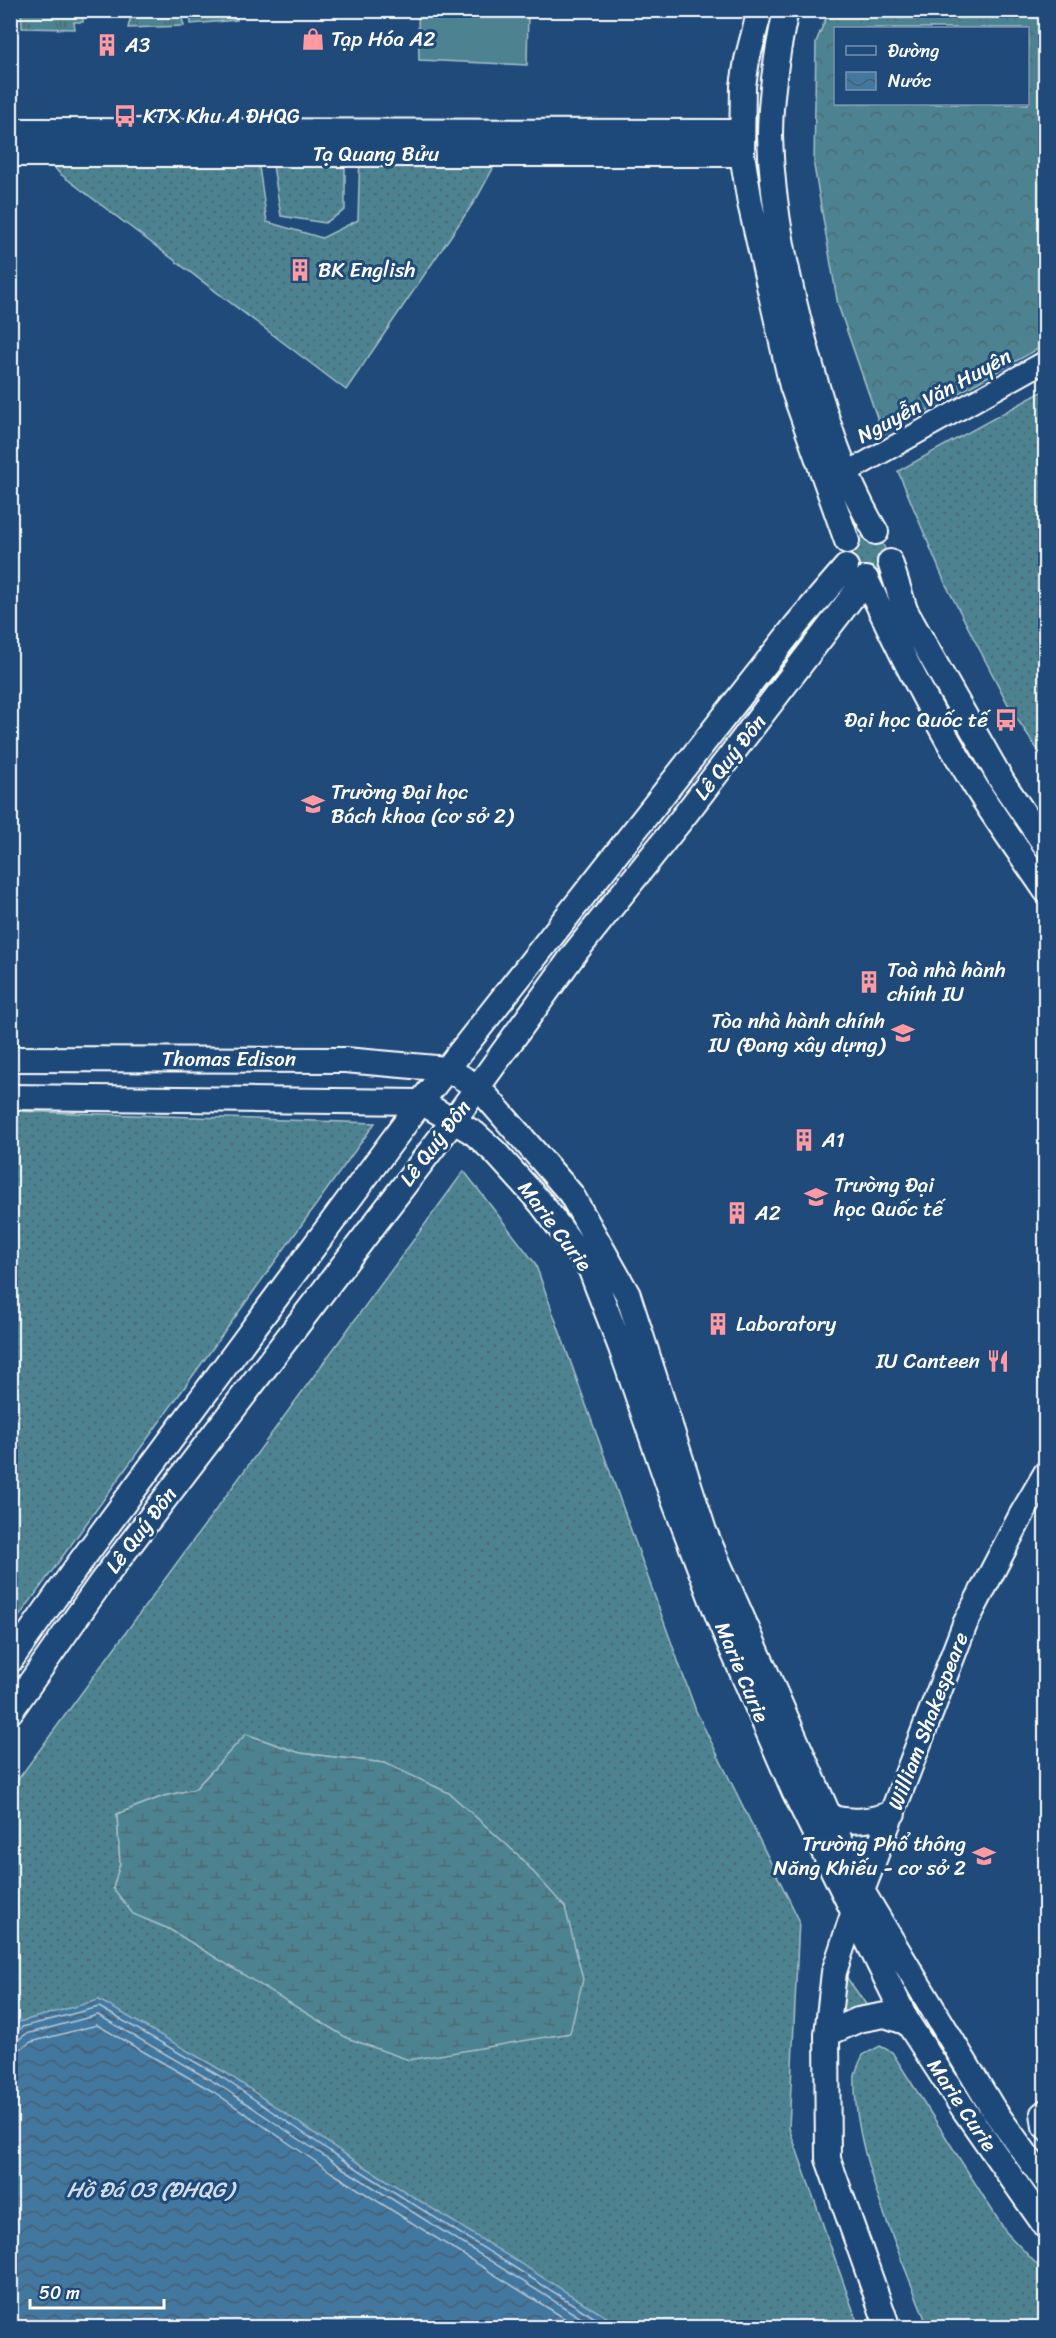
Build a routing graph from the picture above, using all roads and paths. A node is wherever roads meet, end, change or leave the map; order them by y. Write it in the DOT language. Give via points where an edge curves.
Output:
graph roads {
  1 [pos="760,10"];
  2 [pos="786,10"];
  3 [pos="10,131"];
  4 [pos="300,143"];
  5 [pos="741,143"];
  6 [pos="10,154"];
  7 [pos="1046,361"];
  8 [pos="846,473"];
  9 [pos="876,532"];
  10 [pos="847,541"];
  11 [pos="890,562"];
  12 [pos="856,573"];
  13 [pos="1046,846"];
  14 [pos="1046,891"];
  15 [pos="551,937"];
  16 [pos="574,954"];
  17 [pos="10,1059"];
  18 [pos="149,1059"];
  19 [pos="447,1069"];
  20 [pos="478,1087"];
  21 [pos="10,1097"];
  22 [pos="150,1099"];
  23 [pos="421,1101"];
  24 [pos="454,1120"];
  25 [pos="1046,1473"];
  26 [pos="78,1565"];
  27 [pos="102,1581"];
  28 [pos="10,1661"];
  29 [pos="11,1712"];
  30 [pos="893,1813"];
  31 [pos="831,1818"];
  32 [pos="862,1891"];
  33 [pos="853,1914"];
  34 [pos="908,2023"];
  35 [pos="828,2034"];
  36 [pos="1046,2109"];
  37 [pos="1046,2130"];
  38 [pos="1046,2182"];
  39 [pos="1046,2227"];
  40 [pos="888,2328"];
  1 -- 5 [label="street" via="747,60"];
  2 -- 8 [label="street" via="773,79 773,187 799,323"];
  3 -- 4 [label="street, Tạ Quang Bửu"];
  4 -- 5 [label="street, Tạ Quang Bửu"];
  4 -- 6 [label="street, Tạ Quang Bửu"];
  5 -- 10 [label="street" via="750,203 792,386"];
  7 -- 8 [label="street, Nguyễn Văn Huyên"];
  8 -- 9 [label="street"];
  9 -- 10 [label="street" via="863,531"];
  9 -- 11 [label="street" via="889,544"];
  10 -- 12 [label="street" via="843,553"];
  11 -- 12 [label="street" via="881,574"];
  11 -- 13 [label="street" via="905,610 1004,783"];
  12 -- 14 [label="street" via="976,788"];
  12 -- 15 [label="street, Lê Quý Đôn" via="797,624"];
  12 -- 16 [label="street, Lê Quý Đôn" via="684,816"];
  15 -- 16 [label="street"];
  15 -- 19 [label="street, Lê Quý Đôn"];
  16 -- 20 [label="street, Lê Quý Đôn"];
  17 -- 18 [label="street, Thomas Edison"];
  18 -- 19 [label="street, Thomas Edison" via="345,1059"];
  18 -- 22 [label="street"];
  19 -- 20 [label="street, Marie Curie"];
  19 -- 23 [label="street, Lê Quý Đôn"];
  20 -- 24 [label="street, Lê Quý Đôn"];
  20 -- 31 [label="street, Marie Curie" via="571,1194 628,1296 704,1531"];
  21 -- 22 [label="street, Thomas Edison"];
  22 -- 23 [label="street, Thomas Edison"];
  23 -- 24 [label="street, Marie Curie"];
  23 -- 26 [label="street, Lê Quý Đôn"];
  24 -- 27 [label="street, Lê Quý Đôn"];
  24 -- 33 [label="street, Marie Curie" via="495,1152 541,1203 590,1268 721,1624"];
  25 -- 30 [label="street, William Shakespeare" via="969,1614"];
  26 -- 27 [label="street"];
  26 -- 28 [label="street, Lê Quý Đôn"];
  27 -- 29 [label="street, Lê Quý Đôn"];
  30 -- 31 [label="street" via="874,1820 848,1822"];
  30 -- 32 [label="street, William Shakespeare"];
  31 -- 32 [label="street, Marie Curie"];
  32 -- 33 [label="street, William Shakespeare"];
  32 -- 38 [label="street, Marie Curie" via="987,2100"];
  33 -- 34 [label="street, Marie Curie"];
  33 -- 35 [label="street, William Shakespeare" via="834,1972"];
  34 -- 35 [label="street" via="885,2015 858,2020"];
  34 -- 39 [label="street, Marie Curie"];
  35 -- 40 [label="street, William Shakespeare" via="828,2159"];
  36 -- 37 [label="street" via="1041,2113"];
}
